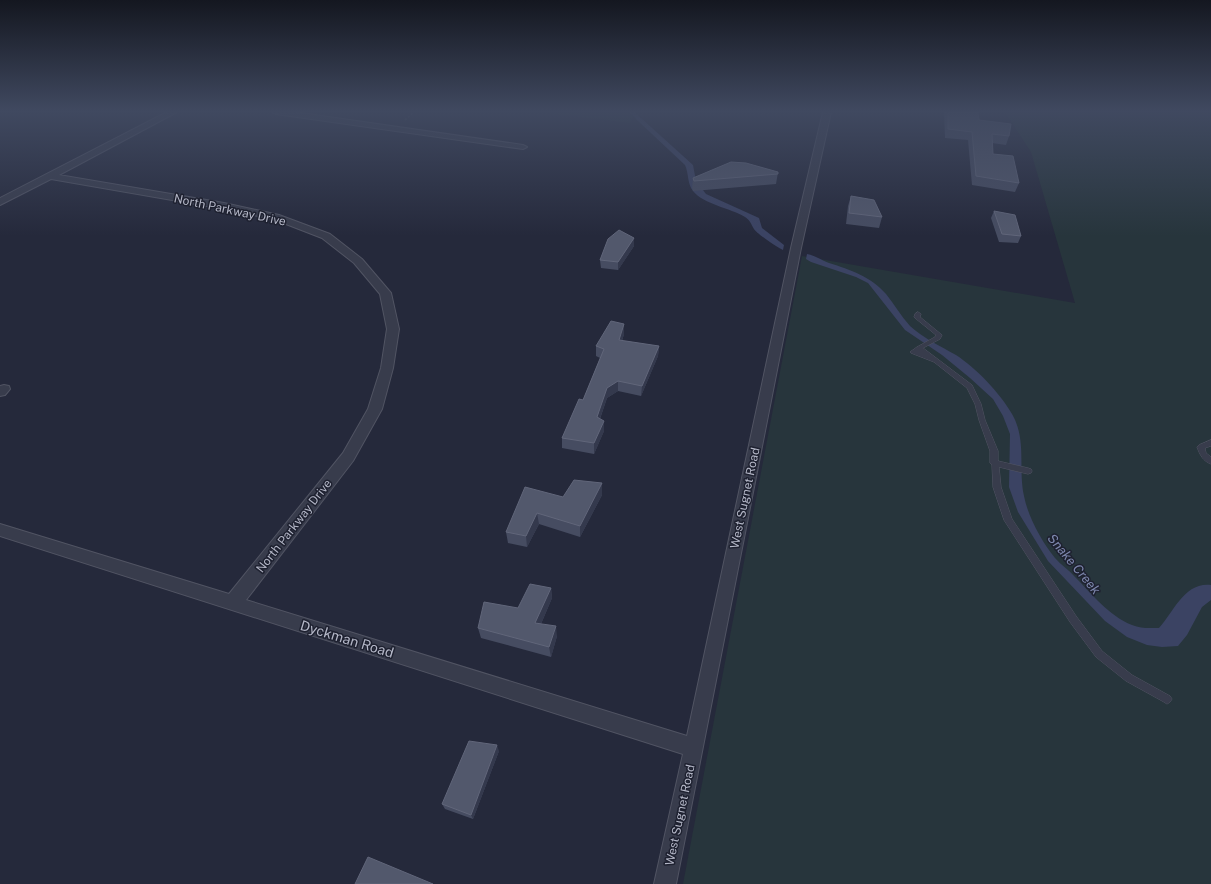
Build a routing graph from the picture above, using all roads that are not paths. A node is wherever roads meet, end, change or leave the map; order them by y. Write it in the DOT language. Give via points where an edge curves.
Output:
graph roads {
  1 [pos="94,153"];
  2 [pos="818,153"];
  3 [pos="50,176"];
  4 [pos="0,202"];
  5 [pos="918,314"];
  6 [pos="1211,443"];
  7 [pos="1211,461"];
  8 [pos="994,463"];
  9 [pos="1028,471"];
  10 [pos="0,530"];
  11 [pos="233,603"];
  12 [pos="1167,699"];
  13 [pos="694,748"];
  14 [pos="665,884"];
  1 -- 3 [label="street"];
  2 -- 13 [label="street, West Sugnet Road" via="794,256"];
  3 -- 4 [label="street"];
  3 -- 11 [label="street, North Parkway Drive" via="276,217 326,236 358,261 385,293 393,329 388,368 375,409 348,457"];
  5 -- 8 [label="lane" via="920,321 939,335 913,352 936,361 970,387 994,451"];
  6 -- 7 [label="lane" via="1201,448 1203,454"];
  8 -- 9 [label="lane"];
  8 -- 12 [label="lane" via="997,487 1008,520 1073,619 1099,654 1129,678"];
  10 -- 11 [label="street, Dyckman Road"];
  11 -- 13 [label="street, Dyckman Road"];
  13 -- 14 [label="street, West Sugnet Road"];
}
